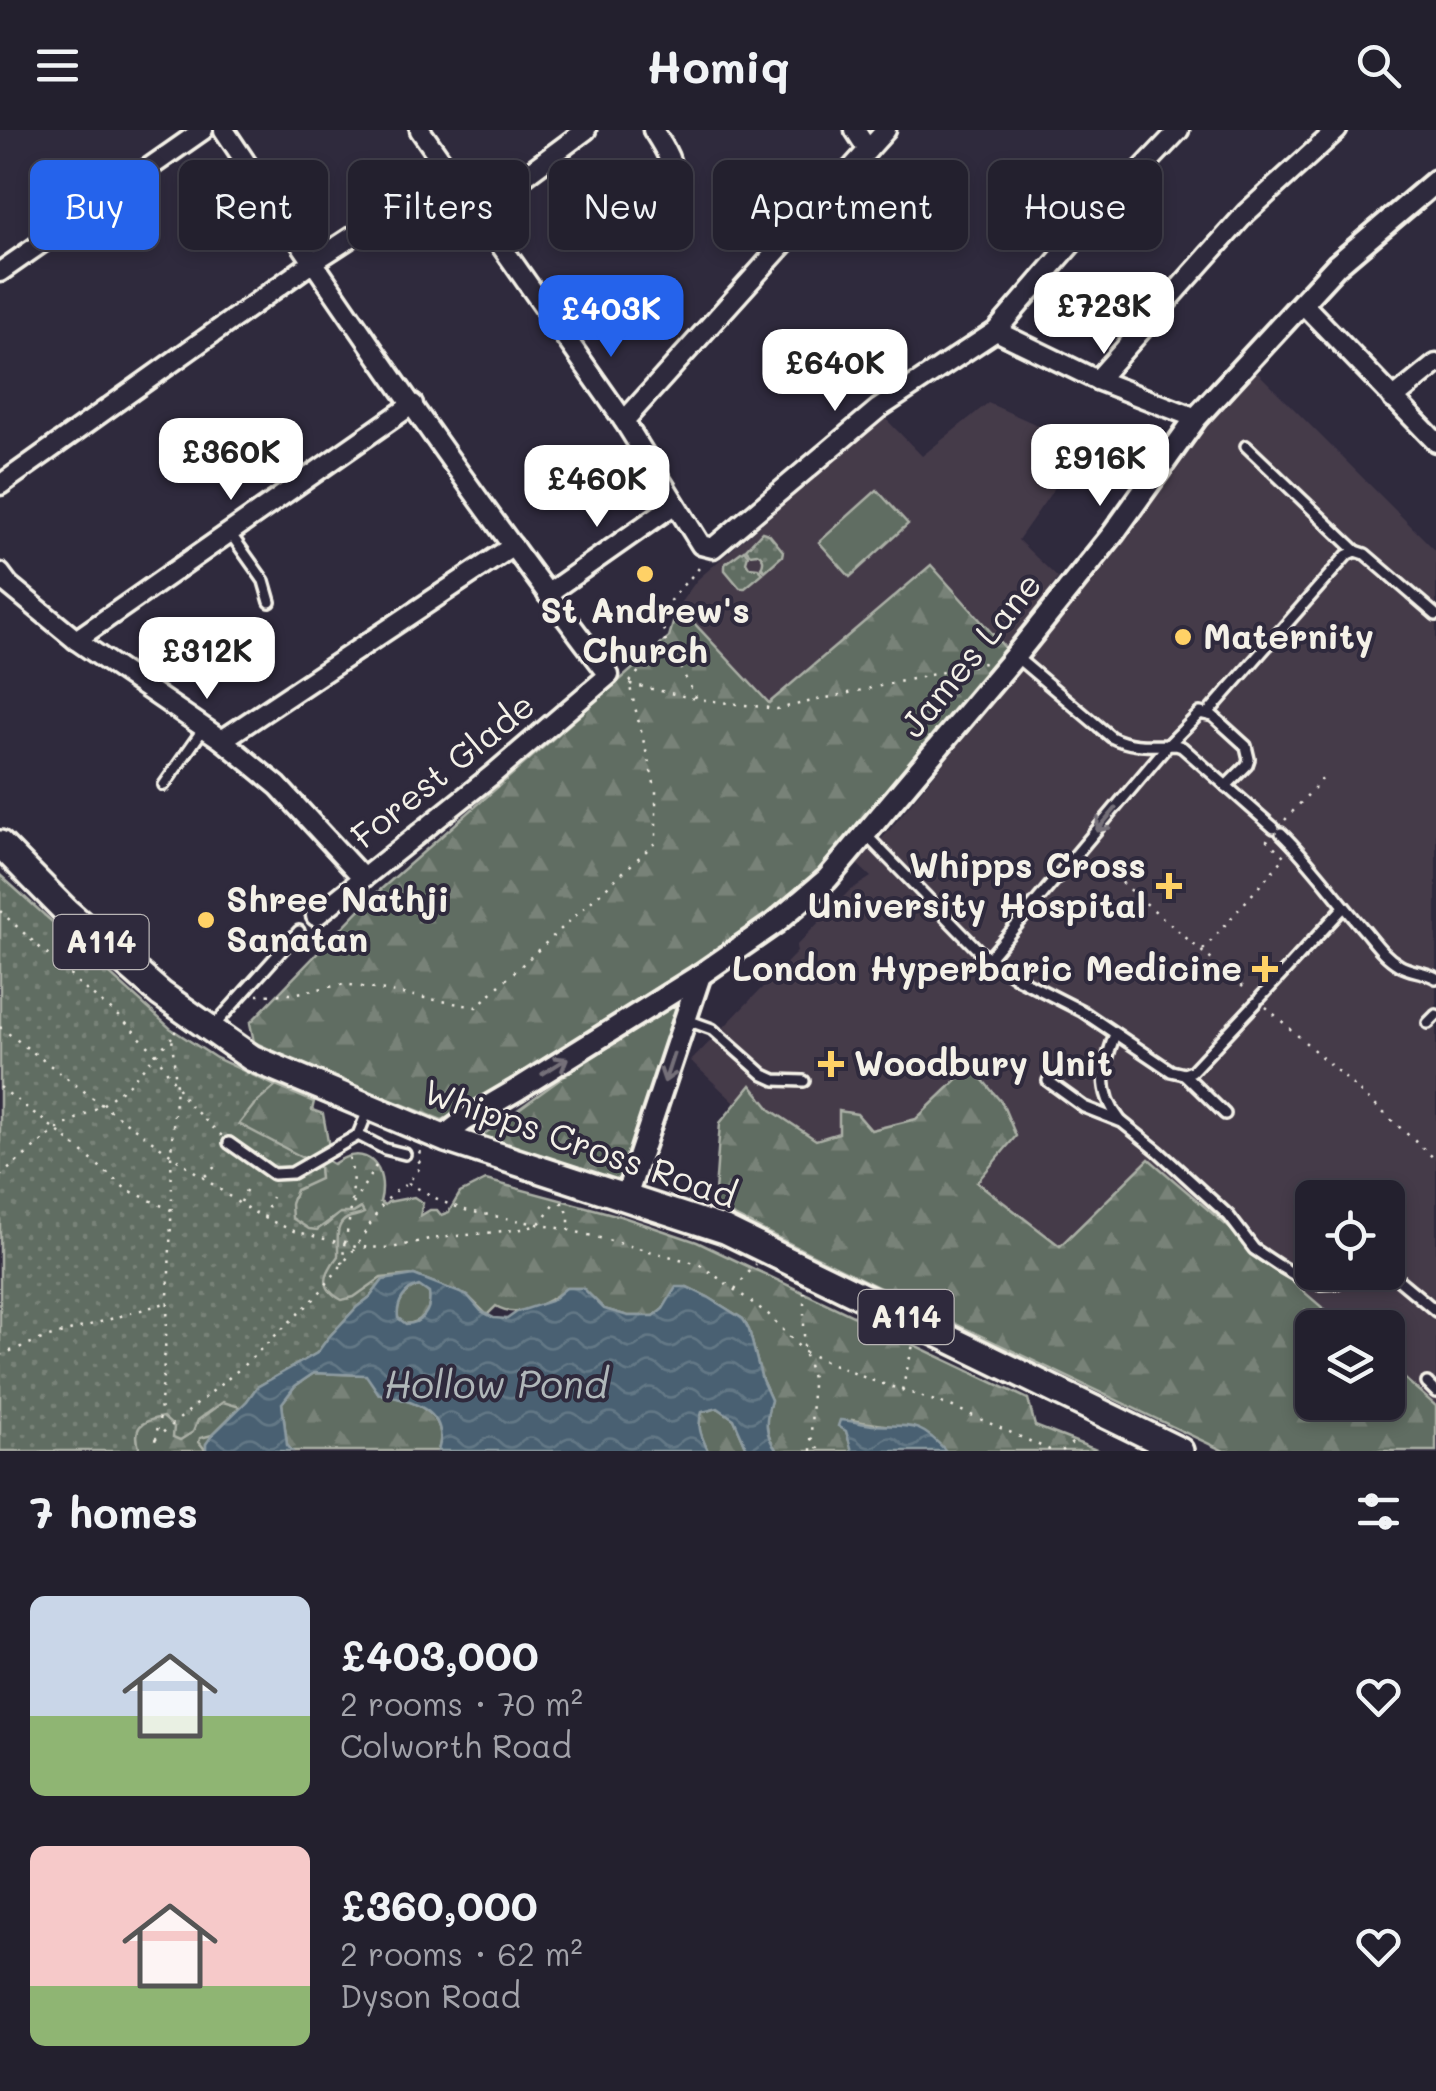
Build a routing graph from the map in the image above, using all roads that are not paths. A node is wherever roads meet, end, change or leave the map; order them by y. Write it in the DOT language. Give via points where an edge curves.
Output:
graph roads {
  1 [pos="203,130"];
  2 [pos="224,130"];
  3 [pos="420,130"];
  4 [pos="586,130"];
  5 [pos="653,130"];
  6 [pos="856,130"];
  7 [pos="886,130"];
  8 [pos="1179,130"];
  9 [pos="1337,130"];
  10 [pos="868,150"];
  11 [pos="441,160"];
  12 [pos="671,160"];
  13 [pos="529,172"];
  14 [pos="1436,181"];
  15 [pos="348,239"];
  16 [pos="504,250"];
  17 [pos="312,262"];
  18 [pos="0,272"];
  19 [pos="1302,303"];
  20 [pos="996,331"];
  21 [pos="1436,364"];
  22 [pos="1098,380"];
  23 [pos="1393,399"];
  24 [pos="413,404"];
  25 [pos="1196,418"];
  26 [pos="624,421"];
  27 [pos="1436,442"];
  28 [pos="1246,446"];
  29 [pos="0,485"];
  30 [pos="675,504"];
  31 [pos="230,532"];
  32 [pos="513,546"];
  33 [pos="1356,551"];
  34 [pos="0,573"];
  35 [pos="546,594"];
  36 [pos="270,602"];
  37 [pos="1436,615"];
  38 [pos="76,640"];
  39 [pos="1015,656"];
  40 [pos="1208,713"];
  41 [pos="204,728"];
  42 [pos="222,740"];
  43 [pos="1168,745"];
  44 [pos="164,785"];
  45 [pos="1226,786"];
  46 [pos="865,834"];
  47 [pos="0,844"];
  48 [pos="362,878"];
  49 [pos="1344,908"];
  50 [pos="316,916"];
  51 [pos="299,931"];
  52 [pos="988,958"];
  53 [pos="700,975"];
  54 [pos="1436,978"];
  55 [pos="685,1019"];
  56 [pos="210,1030"];
  57 [pos="1115,1034"];
  58 [pos="1188,1073"];
  59 [pos="804,1081"];
  60 [pos="1048,1081"];
  61 [pos="370,1106"];
  62 [pos="1225,1114"];
  63 [pos="1122,1122"];
  64 [pos="358,1135"];
  65 [pos="434,1142"];
  66 [pos="229,1143"];
  67 [pos="405,1154"];
  68 [pos="626,1197"];
  69 [pos="1295,1276"];
  70 [pos="1405,1286"];
  71 [pos="1436,1312"];
  72 [pos="1428,1383"];
  73 [pos="1436,1392"];
  74 [pos="1180,1451"];
  1 -- 18 [label="street"];
  2 -- 17 [label="street"];
  3 -- 11 [label="street"];
  4 -- 13 [label="street"];
  5 -- 12 [label="street"];
  6 -- 10 [label="street"];
  7 -- 10 [label="street"];
  8 -- 20 [label="street"];
  9 -- 22 [label="street" via="1246,213"];
  10 -- 26 [label="street"];
  14 -- 19 [label="street, James Lane"];
  15 -- 17 [label="street"];
  16 -- 26 [label="street"];
  17 -- 24 [label="street"];
  17 -- 29 [label="street"];
  19 -- 23 [label="street"];
  19 -- 25 [label="street, James Lane"];
  20 -- 22 [label="street"];
  20 -- 30 [label="street" via="878,409 713,548 701,545"];
  21 -- 23 [label="street"];
  22 -- 25 [label="street"];
  23 -- 27 [label="street"];
  24 -- 31 [label="street"];
  24 -- 32 [label="street"];
  25 -- 39 [label="street, James Lane"];
  26 -- 30 [label="street"];
  28 -- 33 [label="lane"];
  30 -- 35 [label="street"];
  31 -- 36 [label="lane" via="264,581"];
  31 -- 38 [label="street"];
  32 -- 35 [label="street"];
  32 -- 42 [label="street"];
  33 -- 37 [label="lane"];
  33 -- 40 [label="lane"];
  34 -- 38 [label="street"];
  35 -- 48 [label="street, Forest Glade" via="610,675"];
  38 -- 41 [label="street"];
  39 -- 43 [label="lane" via="1111,737 1137,746"];
  39 -- 46 [label="street, James Lane"];
  40 -- 43 [label="lane" via="1195,716"];
  40 -- 45 [label="lane" via="1248,753 1247,765"];
  41 -- 42 [label="street"];
  41 -- 44 [label="lane"];
  42 -- 48 [label="street" via="278,786"];
  43 -- 45 [label="lane" via="1188,752"];
  43 -- 52 [label="lane, one-way"];
  45 -- 49 [label="lane" via="1302,853"];
  46 -- 52 [label="lane"];
  46 -- 53 [label="street, James Lane" via="800,904"];
  47 -- 56 [label="main road, Whipps Cross Road / A114" via="66,911"];
  48 -- 50 [label="street, Forest Glade"];
  49 -- 54 [label="lane" via="1398,964"];
  49 -- 58 [label="lane"];
  51 -- 56 [label="lane"];
  52 -- 57 [label="lane"];
  53 -- 55 [label="street"];
  65 -- 53 [label="street, James Lane, one-way"];
  55 -- 59 [label="lane" via="712,1029 764,1075"];
  55 -- 68 [label="street, one-way"];
  56 -- 61 [label="main road, Whipps Cross Road / A114" via="252,1058"];
  57 -- 58 [label="lane" via="1171,1071"];
  57 -- 63 [label="lane" via="1104,1082"];
  58 -- 62 [label="lane"];
  60 -- 63 [label="lane" via="1084,1107"];
  61 -- 64 [label="lane"];
  61 -- 65 [label="main road, Whipps Cross Road / A114"];
  63 -- 69 [label="lane" via="1229,1216 1254,1249"];
  64 -- 66 [label="lane" via="292,1173 273,1174"];
  64 -- 67 [label="lane"];
  65 -- 68 [label="main road, Whipps Cross Road / A114"];
  68 -- 74 [label="main road, Whipps Cross Road / A114" via="725,1230"];
  70 -- 71 [label="lane"];
  72 -- 73 [label="lane"];
}
